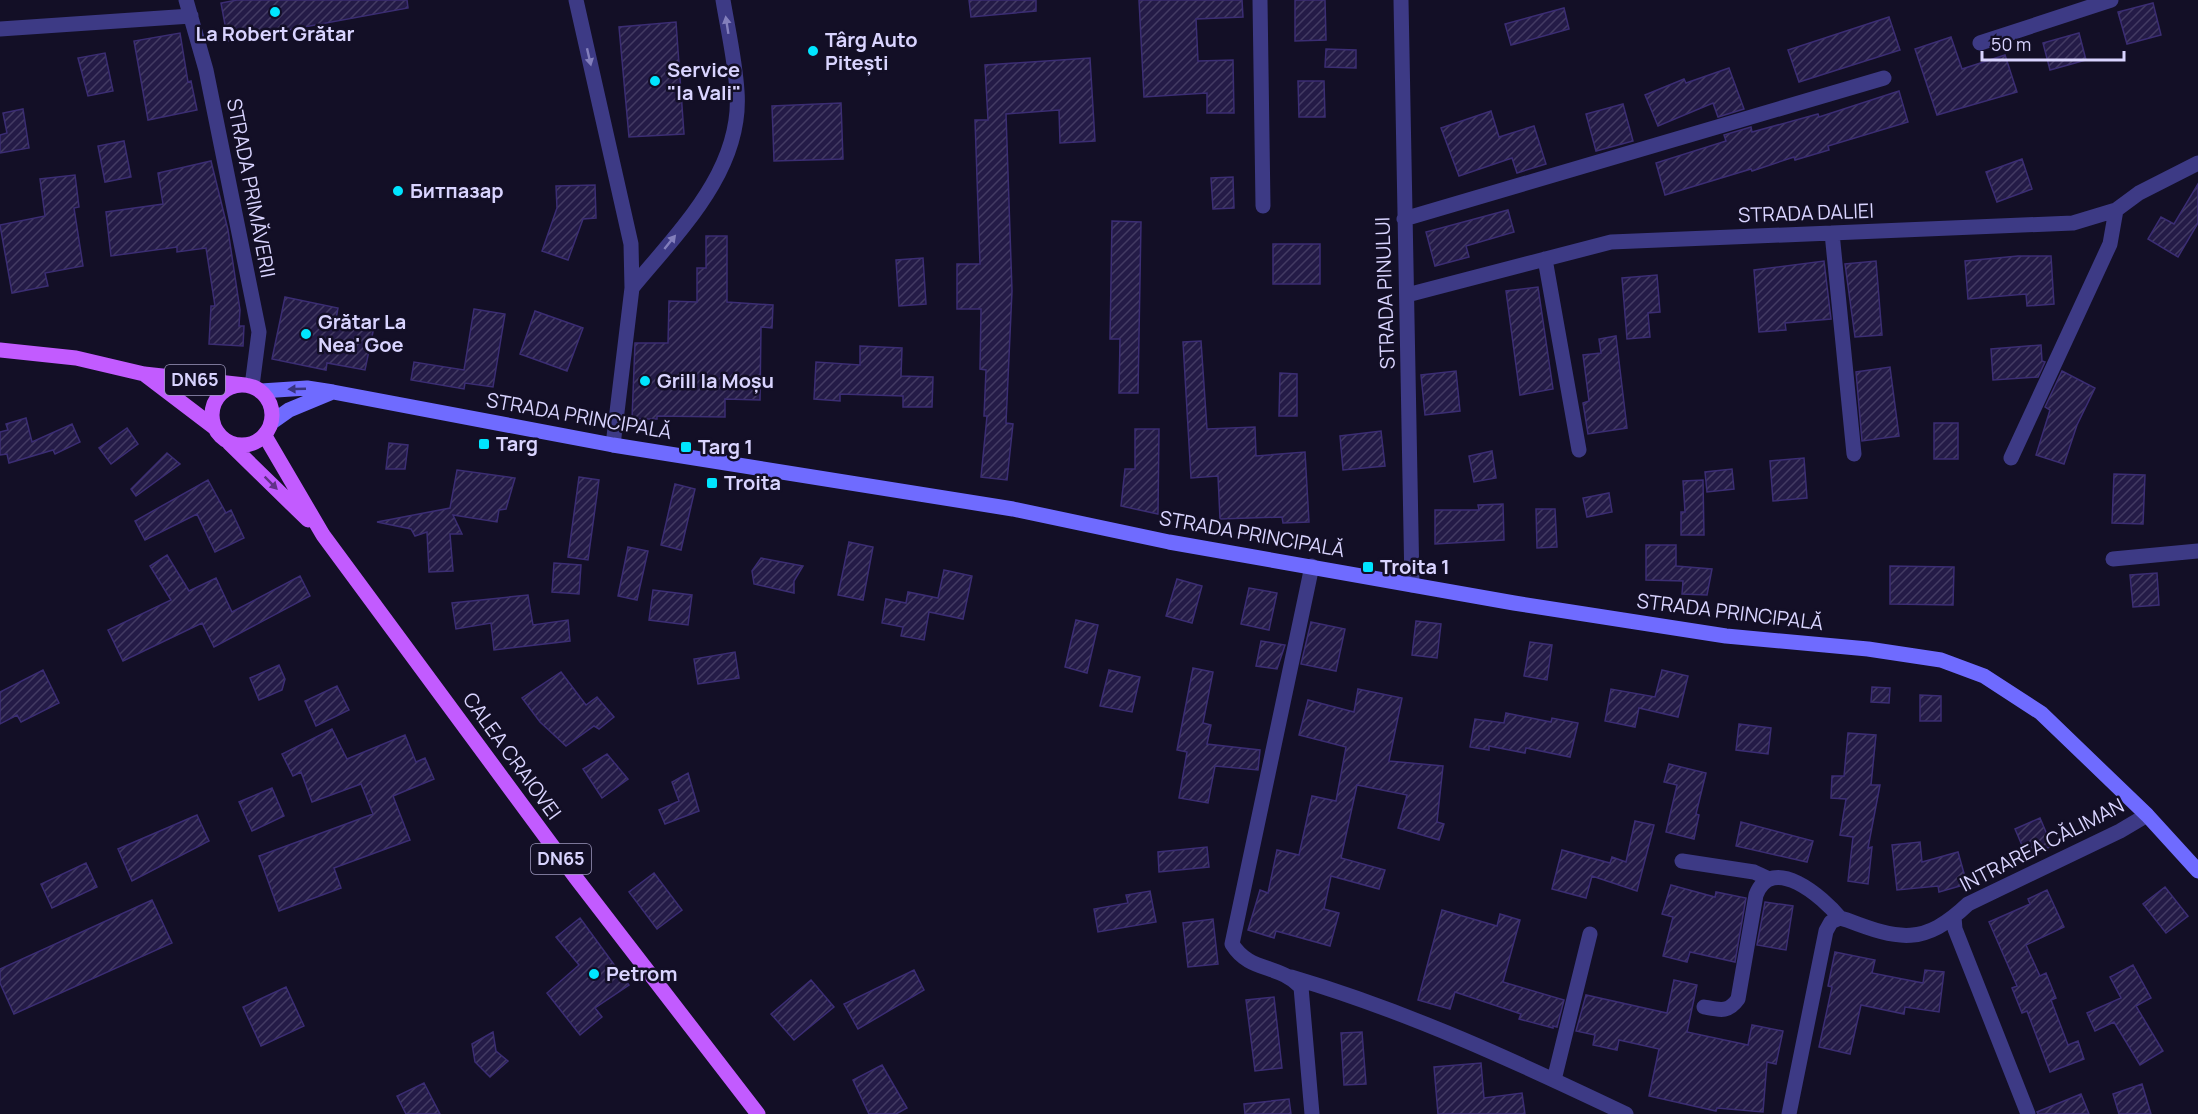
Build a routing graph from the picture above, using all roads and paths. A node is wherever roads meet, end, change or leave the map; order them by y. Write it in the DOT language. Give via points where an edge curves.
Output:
graph roads {
  1 [pos="186,0"];
  2 [pos="576,0"];
  3 [pos="723,0"];
  4 [pos="1260,0"];
  5 [pos="1401,0"];
  6 [pos="2111,0"];
  7 [pos="191,16"];
  8 [pos="0,29"];
  9 [pos="1980,43"];
  10 [pos="1884,78"];
  11 [pos="2198,163"];
  12 [pos="1263,206"];
  13 [pos="2116,210"];
  14 [pos="1404,219"];
  15 [pos="1832,233"];
  16 [pos="1545,259"];
  17 [pos="633,288"];
  18 [pos="1407,295"];
  19 [pos="0,351"];
  20 [pos="144,374"];
  21 [pos="252,388"];
  22 [pos="333,392"];
  23 [pos="215,428"];
  24 [pos="269,429"];
  25 [pos="229,443"];
  26 [pos="613,445"];
  27 [pos="1579,450"];
  28 [pos="1854,454"];
  29 [pos="2011,458"];
  30 [pos="323,535"];
  31 [pos="2198,551"];
  32 [pos="2113,559"];
  33 [pos="1312,566"];
  34 [pos="1412,585"];
  35 [pos="2147,815"];
  36 [pos="1682,861"];
  37 [pos="2198,871"];
  38 [pos="1767,878"];
  39 [pos="1954,917"];
  40 [pos="1840,918"];
  41 [pos="1590,934"];
  42 [pos="1291,977"];
  43 [pos="1704,1007"];
  44 [pos="1554,1080"];
  45 [pos="758,1114"];
  46 [pos="1312,1114"];
  47 [pos="1626,1114"];
  48 [pos="1789,1114"];
  49 [pos="2028,1114"];
  1 -- 7 [label="street, STRADA PRIMĂVERII"];
  2 -- 17 [label="street, one-way" via="631,244"];
  17 -- 3 [label="street, one-way" via="702,204 721,170 735,123 738,92"];
  4 -- 12 [label="street"];
  5 -- 14 [label="street, STRADA PINULUI"];
  6 -- 9 [label="street"];
  7 -- 8 [label="street"];
  7 -- 21 [label="street, STRADA PRIMĂVERII" via="206,70 259,332"];
  10 -- 14 [label="street"];
  11 -- 13 [label="street, STRADA DALIEI" via="2146,189"];
  13 -- 15 [label="street, STRADA DALIEI" via="2073,223"];
  13 -- 29 [label="street" via="2110,244"];
  14 -- 18 [label="street, STRADA PINULUI"];
  15 -- 16 [label="street, STRADA DALIEI" via="1611,242"];
  15 -- 28 [label="street"];
  16 -- 18 [label="street, STRADA DALIEI"];
  16 -- 27 [label="street"];
  17 -- 26 [label="street"];
  18 -- 34 [label="street, STRADA PINULUI"];
  19 -- 20 [label="main road, DN65" via="76,358"];
  20 -- 21 [label="main road, DN65"];
  20 -- 23 [label="main road, DN65"];
  22 -- 21 [label="main road, STRADA PRINCIPALĂ, one-way"];
  21 -- 23 [label="main road, DN65" via="235,386 218,398 213,407"];
  21 -- 24 [label="main road, DN65" via="268,399 272,410"];
  22 -- 24 [label="main road" via="289,410"];
  22 -- 26 [label="main road, STRADA PRINCIPALĂ"];
  23 -- 25 [label="main road, DN65"];
  24 -- 25 [label="main road" via="248,445"];
  24 -- 30 [label="main road, CALEA CRAIOVEI / DN65"];
  25 -- 30 [label="main road, CALEA CRAIOVEI / DN65, one-way"];
  26 -- 33 [label="main road, STRADA PRINCIPALĂ" via="1013,509 1168,542"];
  30 -- 45 [label="main road, CALEA CRAIOVEI / DN65" via="563,861"];
  31 -- 32 [label="street"];
  33 -- 34 [label="main road, STRADA PRINCIPALĂ"];
  33 -- 42 [label="street" via="1232,944 1241,958"];
  34 -- 35 [label="main road, STRADA PRINCIPALĂ" via="1726,636 1941,660 1984,676 2041,713"];
  35 -- 37 [label="main road, STRADA PRINCIPALĂ"];
  35 -- 39 [label="street, INTRAREA CĂLIMAN" via="1968,904"];
  36 -- 38 [label="street" via="1754,872"];
  38 -- 40 [label="street" via="1784,879 1811,890"];
  38 -- 43 [label="street" via="1756,895 1738,999 1732,1008 1722,1011"];
  39 -- 40 [label="street" via="1926,933 1899,937"];
  39 -- 49 [label="street, INTRAREA CĂLIMAN" via="1955,929"];
  40 -- 48 [label="street" via="1831,922 1826,931"];
  41 -- 44 [label="street"];
  42 -- 44 [label="street" via="1347,994 1501,1054"];
  42 -- 46 [label="street" via="1300,987"];
  44 -- 47 [label="street"];
}
